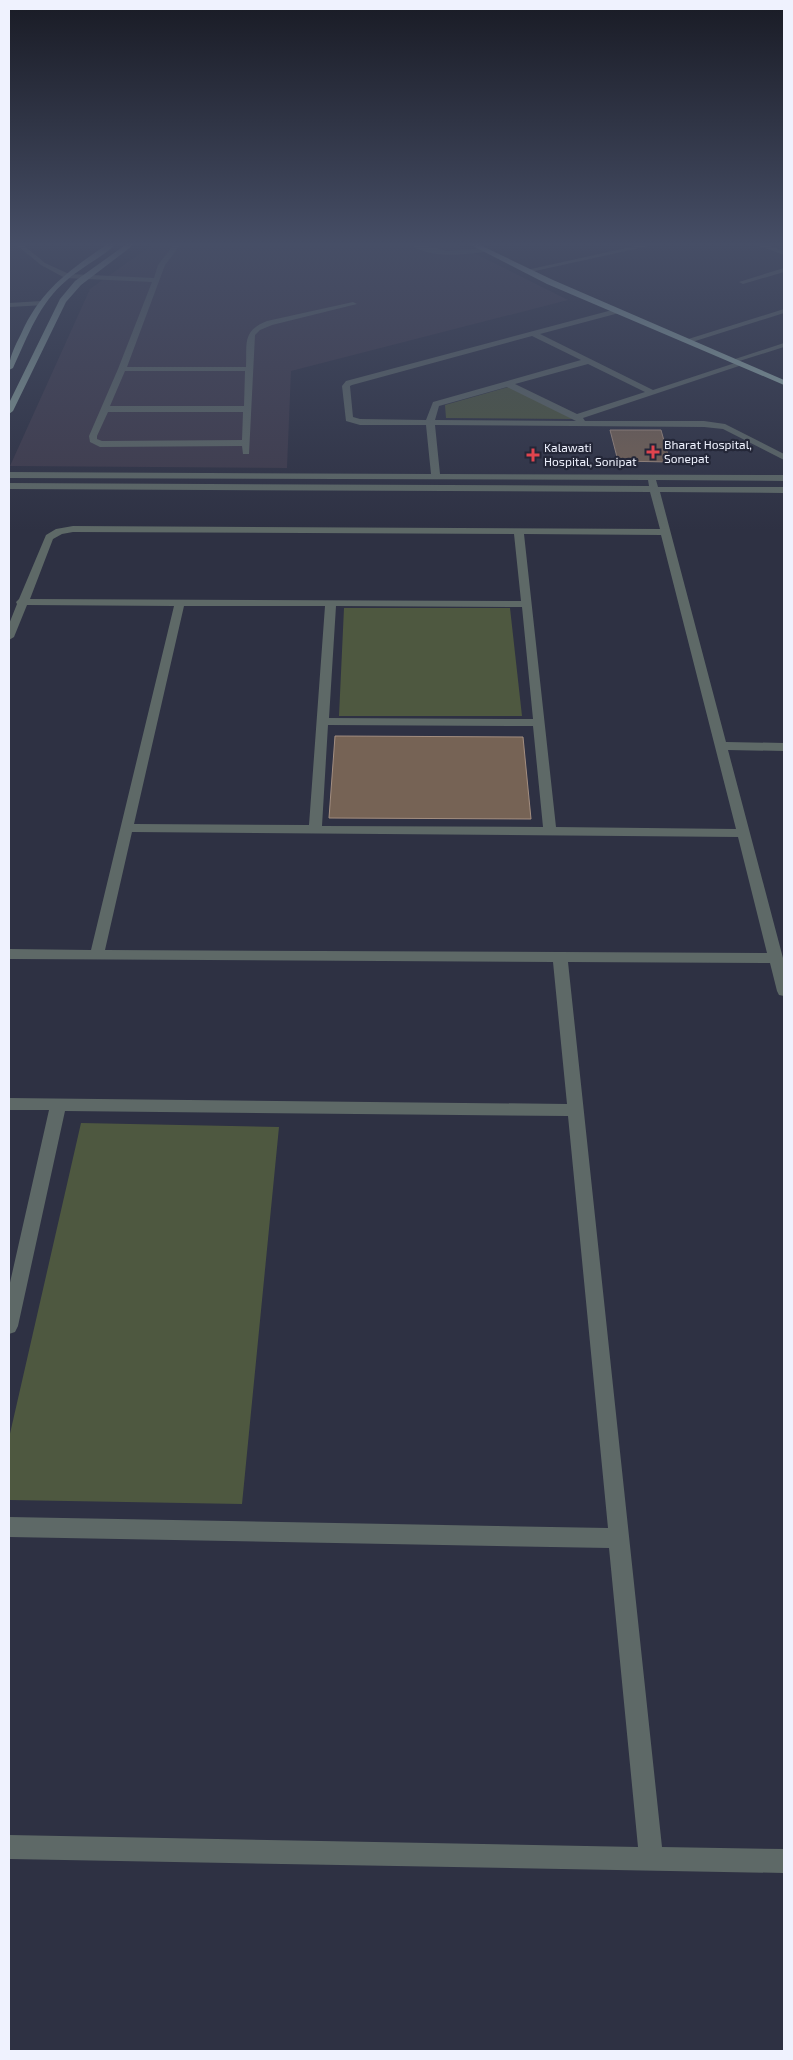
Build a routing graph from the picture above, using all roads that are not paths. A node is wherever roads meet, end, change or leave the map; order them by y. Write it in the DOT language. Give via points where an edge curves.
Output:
graph roads {
  1 [pos="21,339"];
  2 [pos="44,339"];
  3 [pos="133,339"];
  4 [pos="251,339"];
  5 [pos="509,339"];
  6 [pos="544,339"];
  7 [pos="682,339"];
  8 [pos="692,339"];
  9 [pos="686,341"];
  10 [pos="784,345"];
  11 [pos="11,357"];
  12 [pos="588,361"];
  13 [pos="737,362"];
  14 [pos="9,368"];
  15 [pos="122,369"];
  16 [pos="250,369"];
  17 [pos="784,382"];
  18 [pos="508,384"];
  19 [pos="653,393"];
  20 [pos="105,409"];
  21 [pos="248,409"];
  22 [pos="9,411"];
  23 [pos="576,417"];
  24 [pos="430,422"];
  25 [pos="586,424"];
  26 [pos="784,457"];
  27 [pos="9,475"];
  28 [pos="436,477"];
  29 [pos="784,478"];
  30 [pos="652,483"];
  31 [pos="9,486"];
  32 [pos="784,490"];
  33 [pos="519,532"];
  34 [pos="665,532"];
  35 [pos="21,602"];
  36 [pos="180,602"];
  37 [pos="331,603"];
  38 [pos="527,604"];
  39 [pos="9,637"];
  40 [pos="322,721"];
  41 [pos="539,723"];
  42 [pos="721,746"];
  43 [pos="784,747"];
  44 [pos="126,828"];
  45 [pos="315,830"];
  46 [pos="550,831"];
  47 [pos="743,833"];
  48 [pos="9,954"];
  49 [pos="97,955"];
  50 [pos="560,957"];
  51 [pos="776,958"];
  52 [pos="784,991"];
  53 [pos="9,1104"];
  54 [pos="58,1105"];
  55 [pos="575,1110"];
  56 [pos="9,1326"];
  57 [pos="9,1527"];
  58 [pos="619,1538"];
  59 [pos="9,1847"];
  60 [pos="651,1859"];
  61 [pos="784,1861"];
  1 -- 11 [label="main road"];
  2 -- 22 [label="main road"];
  3 -- 15 [label="street"];
  4 -- 16 [label="street"];
  5 -- 24 [label="street" via="354,381 346,386 349,419 353,422"];
  6 -- 12 [label="street"];
  7 -- 9 [label="highway"];
  8 -- 9 [label="street"];
  9 -- 13 [label="highway"];
  10 -- 13 [label="street"];
  11 -- 14 [label="main road"];
  12 -- 18 [label="street"];
  12 -- 19 [label="street"];
  13 -- 17 [label="highway"];
  13 -- 19 [label="street"];
  15 -- 16 [label="street"];
  15 -- 20 [label="street"];
  16 -- 21 [label="street"];
  18 -- 23 [label="street"];
  18 -- 24 [label="street" via="436,404"];
  19 -- 23 [label="street"];
  20 -- 21 [label="street"];
  20 -- 21 [label="street" via="93,436 93,440 100,444 246,448"];
  23 -- 25 [label="street"];
  24 -- 25 [label="street"];
  24 -- 28 [label="street"];
  25 -- 26 [label="street" via="715,425"];
  27 -- 28 [label="street"];
  28 -- 30 [label="street"];
  29 -- 30 [label="street"];
  30 -- 31 [label="street"];
  30 -- 32 [label="street"];
  30 -- 34 [label="street"];
  33 -- 34 [label="street"];
  33 -- 35 [label="street" via="59,531 49,537"];
  33 -- 38 [label="street"];
  34 -- 42 [label="street"];
  35 -- 36 [label="street"];
  35 -- 39 [label="street"];
  36 -- 37 [label="street"];
  36 -- 44 [label="street"];
  37 -- 38 [label="street"];
  37 -- 40 [label="street"];
  38 -- 41 [label="street"];
  40 -- 41 [label="street"];
  40 -- 45 [label="street"];
  41 -- 46 [label="street"];
  42 -- 43 [label="street"];
  42 -- 47 [label="street"];
  44 -- 45 [label="street"];
  44 -- 49 [label="street"];
  45 -- 46 [label="street"];
  46 -- 47 [label="street"];
  47 -- 51 [label="street"];
  48 -- 49 [label="street"];
  49 -- 50 [label="street"];
  50 -- 51 [label="street"];
  50 -- 55 [label="street"];
  51 -- 52 [label="street"];
  53 -- 54 [label="street"];
  54 -- 55 [label="street"];
  54 -- 56 [label="street"];
  55 -- 58 [label="street"];
  57 -- 58 [label="street"];
  58 -- 60 [label="street"];
  59 -- 60 [label="street"];
  60 -- 61 [label="street"];
}
